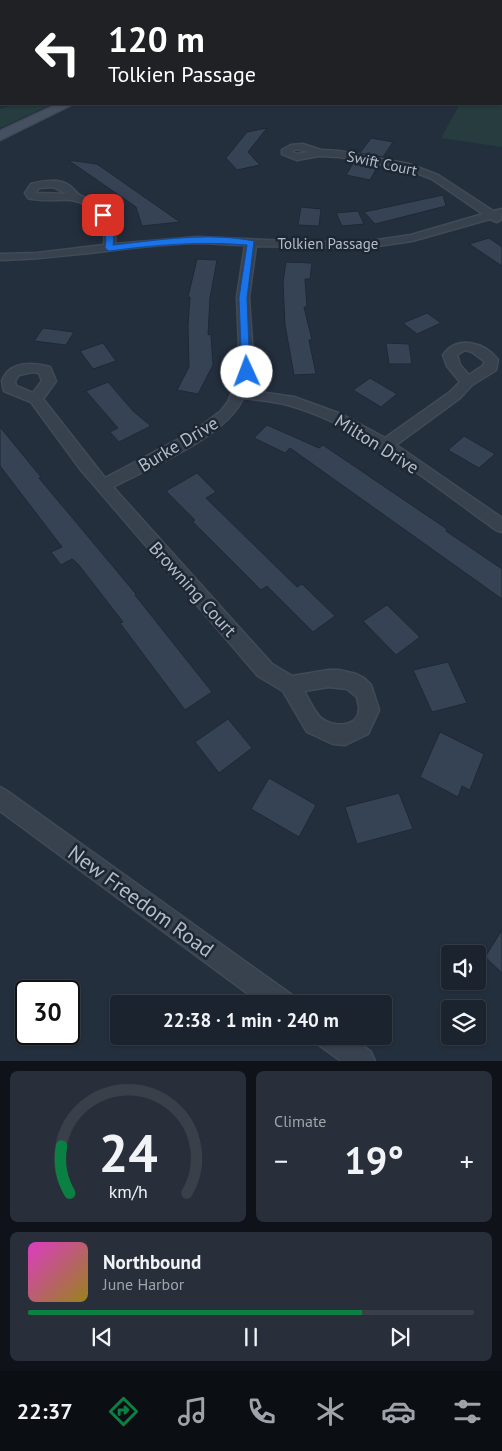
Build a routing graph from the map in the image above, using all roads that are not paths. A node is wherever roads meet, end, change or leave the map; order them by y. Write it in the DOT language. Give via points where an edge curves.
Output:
graph roads {
  1 [pos="65,105"];
  2 [pos="0,136"];
  3 [pos="319,153"];
  4 [pos="76,198"];
  5 [pos="499,216"];
  6 [pos="251,242"];
  7 [pos="109,248"];
  8 [pos="0,256"];
  9 [pos="467,382"];
  10 [pos="240,393"];
  11 [pos="36,399"];
  12 [pos="386,445"];
  13 [pos="104,485"];
  14 [pos="502,526"];
  15 [pos="290,685"];
  16 [pos="0,798"];
  17 [pos="271,995"];
  18 [pos="340,1045"];
  19 [pos="362,1061"];
  1 -- 2 [label="street"];
  3 -- 5 [label="street, Swift Court" via="366,158 422,171"];
  4 -- 7 [label="street" via="94,206 107,220"];
  5 -- 6 [label="street, Tolkien Passage" via="379,244 329,246"];
  6 -- 7 [label="street, Tolkien Passage" via="179,241"];
  6 -- 10 [label="street, Burke Drive" via="243,298 247,372"];
  7 -- 8 [label="street, Tolkien Passage" via="37,256"];
  9 -- 12 [label="street" via="455,395"];
  10 -- 12 [label="street, Milton Drive" via="275,397 320,410"];
  10 -- 13 [label="street, Burke Drive" via="226,414 201,434"];
  11 -- 13 [label="street, Browning Court"];
  12 -- 14 [label="street, Milton Drive"];
  13 -- 15 [label="street, Browning Court" via="266,670"];
  16 -- 17 [label="street, New Freedom Road"];
  18 -- 19 [label="street"];
}
